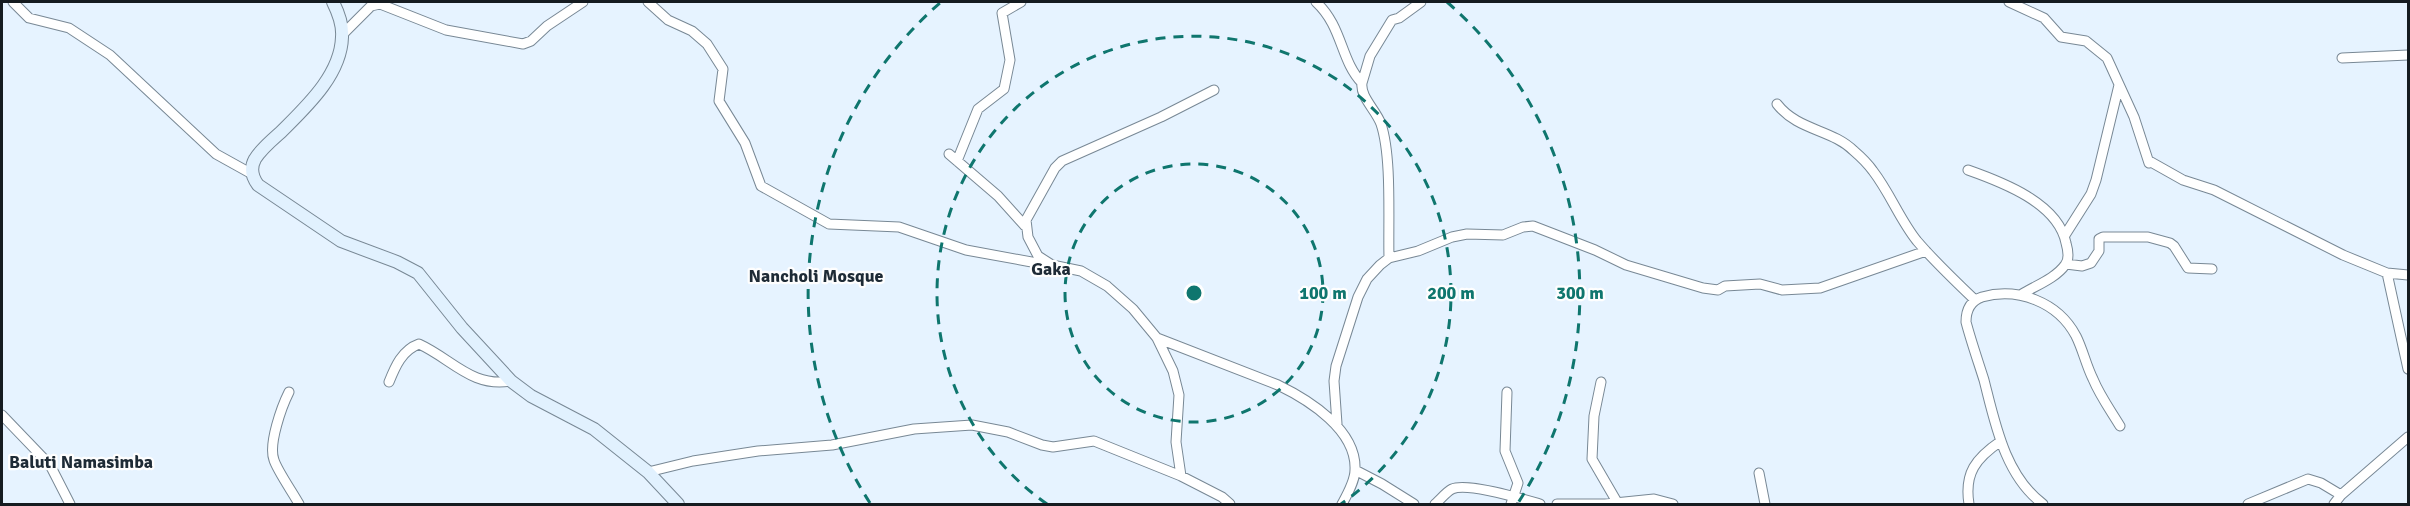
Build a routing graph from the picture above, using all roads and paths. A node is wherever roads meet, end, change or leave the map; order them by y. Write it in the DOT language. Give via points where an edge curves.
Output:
graph roads {
  1 [pos="13,2"];
  2 [pos="333,2"];
  3 [pos="583,2"];
  4 [pos="648,2"];
  5 [pos="1021,2"];
  6 [pos="1316,2"];
  7 [pos="1422,2"];
  8 [pos="2008,2"];
  9 [pos="342,35"];
  10 [pos="2409,55"];
  11 [pos="2342,58"];
  12 [pos="1362,83"];
  13 [pos="2119,85"];
  14 [pos="1214,90"];
  15 [pos="1778,104"];
  16 [pos="949,154"];
  17 [pos="957,161"];
  18 [pos="1968,170"];
  19 [pos="252,174"];
  20 [pos="1025,226"];
  21 [pos="2065,235"];
  22 [pos="1926,251"];
  23 [pos="1389,258"];
  24 [pos="2066,264"];
  25 [pos="1052,265"];
  26 [pos="2212,269"];
  27 [pos="2387,273"];
  28 [pos="2409,275"];
  29 [pos="2022,294"];
  30 [pos="1975,300"];
  31 [pos="1157,338"];
  32 [pos="2409,369"];
  33 [pos="511,381"];
  34 [pos="389,382"];
  35 [pos="1601,382"];
  36 [pos="289,392"];
  37 [pos="1507,392"];
  38 [pos="2,415"];
  39 [pos="1337,424"];
  40 [pos="2120,426"];
  41 [pos="2409,437"];
  42 [pos="2001,441"];
  43 [pos="2409,446"];
  44 [pos="2397,448"];
  45 [pos="1356,471"];
  46 [pos="648,472"];
  47 [pos="1759,473"];
  48 [pos="1181,476"];
  49 [pos="2341,495"];
  50 [pos="1512,500"];
  51 [pos="1617,502"];
  52 [pos="70,504"];
  53 [pos="299,504"];
  54 [pos="678,504"];
  55 [pos="1230,504"];
  56 [pos="1342,504"];
  57 [pos="1414,504"];
  58 [pos="1434,504"];
  59 [pos="1540,504"];
  60 [pos="1557,504"];
  61 [pos="1672,504"];
  62 [pos="1765,504"];
  63 [pos="1969,504"];
  64 [pos="2043,504"];
  65 [pos="2248,504"];
  66 [pos="2334,504"];
  1 -- 19 [label="street" via="29,18 69,28 110,55 216,154"];
  2 -- 9 [label="street"];
  3 -- 9 [label="street" via="523,44 446,30 380,4 371,6"];
  4 -- 25 [label="street" via="671,23 700,37 722,65 719,101 745,143 759,184 766,189 829,224 900,227 966,250"];
  5 -- 17 [label="street" via="1002,13 1010,60 1004,89 978,109"];
  6 -- 12 [label="street" via="1332,20 1353,74"];
  7 -- 12 [label="street" via="1392,20 1370,56"];
  8 -- 13 [label="street" via="2044,18 2061,37 2086,41 2107,58"];
  9 -- 19 [label="street" via="341,50 329,77 255,160"];
  10 -- 11 [label="street"];
  12 -- 23 [label="street" via="1361,90 1380,121 1385,142"];
  13 -- 21 [label="street" via="2091,194"];
  13 -- 27 [label="street" via="2149,163"];
  14 -- 20 [label="street" via="1065,158 1055,168"];
  15 -- 22 [label="street" via="1796,120 1840,138 1852,149 1873,171"];
  16 -- 17 [label="street"];
  17 -- 20 [label="street" via="998,196"];
  18 -- 21 [label="street" via="2031,198"];
  19 -- 33 [label="street" via="258,185 327,234 418,273"];
  20 -- 25 [label="street" via="1033,250"];
  21 -- 24 [label="street"];
  22 -- 23 [label="street" via="1820,288 1782,290 1761,284 1718,290 1703,288 1626,265 1533,226 1503,235 1452,237"];
  22 -- 30 [label="street"];
  23 -- 39 [label="street" via="1367,279 1342,344 1334,381"];
  24 -- 26 [label="street" via="2091,263 2099,251 2099,238 2137,236 2170,243 2188,268"];
  24 -- 29 [label="street"];
  25 -- 31 [label="street" via="1081,271 1107,286"];
  27 -- 28 [label="street"];
  27 -- 32 [label="street"];
  29 -- 30 [label="street"];
  29 -- 40 [label="street" via="2036,299 2065,321 2097,389"];
  30 -- 42 [label="street" via="1966,313 1966,322"];
  31 -- 39 [label="street" via="1278,385"];
  31 -- 48 [label="street" via="1173,371 1179,395 1176,442"];
  33 -- 34 [label="street" via="496,384 475,378 419,344 401,357"];
  33 -- 46 [label="street" via="594,429"];
  35 -- 51 [label="street" via="1594,416 1592,459"];
  36 -- 53 [label="street" via="272,454"];
  37 -- 50 [label="street" via="1505,452 1518,483"];
  38 -- 52 [label="street" via="50,465"];
  39 -- 45 [label="street" via="1353,454"];
  41 -- 44 [label="street"];
  42 -- 63 [label="street" via="1976,461 1970,476"];
  42 -- 64 [label="street" via="2021,482"];
  43 -- 44 [label="street"];
  44 -- 49 [label="street"];
  45 -- 56 [label="street"];
  45 -- 57 [label="street"];
  46 -- 48 [label="street" via="758,451 832,445 958,425 1008,432 1053,447 1094,441"];
  46 -- 54 [label="street"];
  47 -- 62 [label="street"];
  48 -- 55 [label="street"];
  49 -- 65 [label="street" via="2308,479"];
  49 -- 66 [label="street"];
  50 -- 58 [label="street" via="1464,487 1455,488"];
  50 -- 59 [label="street"];
  51 -- 60 [label="street"];
  51 -- 61 [label="street" via="1654,499"];
}
